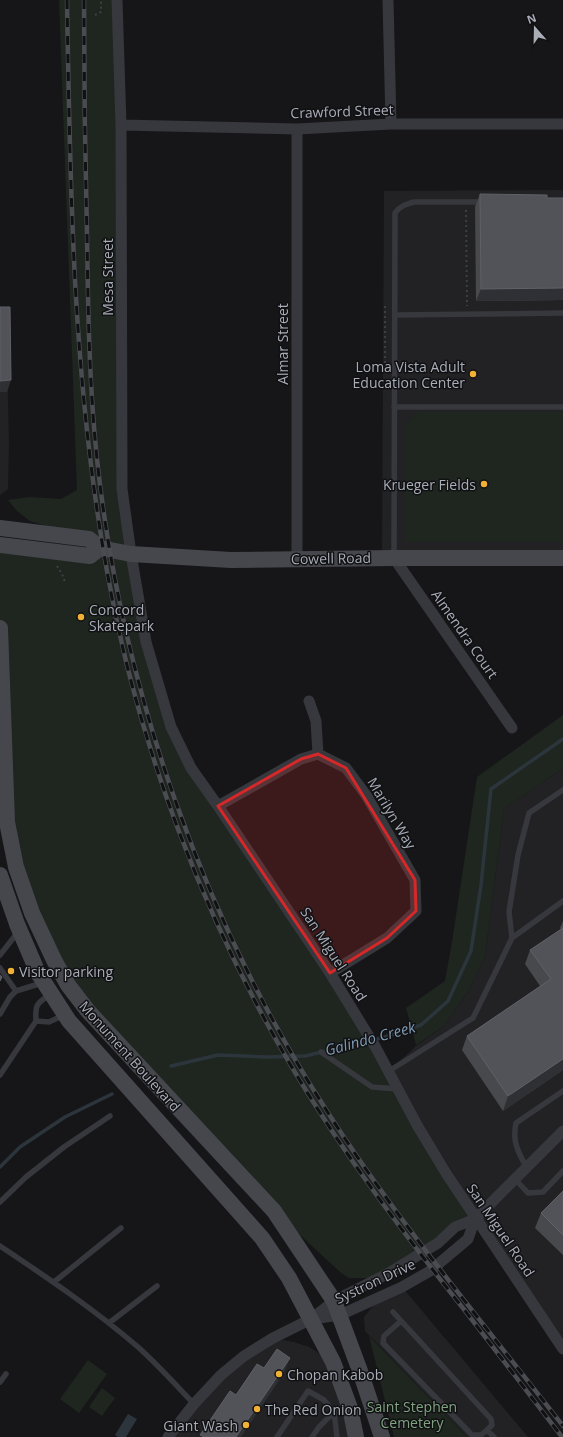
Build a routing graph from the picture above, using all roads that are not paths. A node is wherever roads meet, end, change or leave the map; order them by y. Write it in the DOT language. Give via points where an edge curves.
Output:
graph roads {
  1 [pos="117,0"];
  2 [pos="388,0"];
  3 [pos="391,124"];
  4 [pos="563,124"];
  5 [pos="121,126"];
  6 [pos="297,128"];
  7 [pos="486,202"];
  8 [pos="563,313"];
  9 [pos="395,316"];
  10 [pos="394,407"];
  11 [pos="563,407"];
  12 [pos="0,528"];
  13 [pos="0,545"];
  14 [pos="100,548"];
  15 [pos="131,554"];
  16 [pos="394,558"];
  17 [pos="563,558"];
  18 [pos="297,559"];
  19 [pos="0,628"];
  20 [pos="309,702"];
  21 [pos="512,728"];
  22 [pos="318,754"];
  23 [pos="563,790"];
  24 [pos="218,806"];
  25 [pos="0,875"];
  26 [pos="563,901"];
  27 [pos="19,930"];
  28 [pos="512,938"];
  29 [pos="0,955"];
  30 [pos="0,968"];
  31 [pos="330,973"];
  32 [pos="48,988"];
  33 [pos="16,991"];
  34 [pos="0,1014"];
  35 [pos="65,1015"];
  36 [pos="36,1022"];
  37 [pos="322,1052"];
  38 [pos="389,1071"];
  39 [pos="0,1075"];
  40 [pos="398,1089"];
  41 [pos="563,1091"];
  42 [pos="110,1116"];
  43 [pos="563,1131"];
  44 [pos="527,1168"];
  45 [pos="563,1171"];
  46 [pos="515,1179"];
  47 [pos="0,1202"];
  48 [pos="475,1219"];
  49 [pos="121,1228"];
  50 [pos="0,1246"];
  51 [pos="54,1282"];
  52 [pos="157,1286"];
  53 [pos="337,1308"];
  54 [pos="392,1312"];
  55 [pos="311,1319"];
  56 [pos="401,1321"];
  57 [pos="109,1323"];
  58 [pos="563,1349"];
  59 [pos="6,1374"];
  60 [pos="0,1382"];
  61 [pos="194,1404"];
  62 [pos="342,1410"];
  63 [pos="487,1430"];
  64 [pos="168,1437"];
  65 [pos="277,1437"];
  66 [pos="312,1437"];
  67 [pos="337,1437"];
  68 [pos="356,1437"];
  69 [pos="382,1437"];
  70 [pos="494,1437"];
  1 -- 5 [label="street, Mesa Street"];
  2 -- 3 [label="street"];
  3 -- 4 [label="street, Crawford Street"];
  3 -- 6 [label="street, Crawford Street"];
  5 -- 6 [label="street, Crawford Street"];
  5 -- 15 [label="street, Mesa Street" via="122,488"];
  6 -- 18 [label="street, Almar Street"];
  7 -- 9 [label="lane" via="414,202 398,209 395,213"];
  8 -- 9 [label="lane"];
  9 -- 10 [label="lane"];
  10 -- 11 [label="lane"];
  10 -- 16 [label="lane"];
  12 -- 14 [label="main road, Cowell Road" via="89,539"];
  13 -- 14 [label="main road" via="90,556"];
  14 -- 15 [label="main road, Cowell Road"];
  15 -- 18 [label="main road, Cowell Road" via="231,560"];
  15 -- 24 [label="street, San Miguel Road" via="146,642 171,727 191,768"];
  16 -- 17 [label="main road, Cowell Road"];
  16 -- 18 [label="main road, Cowell Road"];
  16 -- 21 [label="street, Almendra Court"];
  19 -- 53 [label="main road, Monument Boulevard" via="7,822 16,866 32,913 54,960 68,985 88,1011 274,1212"];
  20 -- 22 [label="street" via="316,720"];
  22 -- 24 [label="street" via="301,759"];
  22 -- 31 [label="street, Marilyn Way" via="346,768 366,795 415,880 416,911 387,938"];
  23 -- 28 [label="lane" via="529,813 518,855 509,912"];
  24 -- 31 [label="street, San Miguel Road"];
  25 -- 27 [label="main road, Monument Boulevard"];
  26 -- 28 [label="lane"];
  27 -- 29 [label="lane"];
  27 -- 32 [label="main road, Monument Boulevard" via="38,973"];
  28 -- 38 [label="lane" via="473,1018"];
  30 -- 33 [label="lane"];
  31 -- 38 [label="street, San Miguel Road"];
  32 -- 33 [label="lane"];
  32 -- 35 [label="main road, Monument Boulevard"];
  32 -- 36 [label="lane" via="35,1009"];
  33 -- 34 [label="lane"];
  35 -- 36 [label="lane" via="48,1022"];
  35 -- 55 [label="main road, Monument Boulevard" via="262,1238"];
  36 -- 39 [label="lane"];
  37 -- 40 [label="lane" via="372,1087"];
  38 -- 40 [label="street, San Miguel Road"];
  40 -- 48 [label="street, San Miguel Road"];
  41 -- 44 [label="lane" via="516,1123 514,1135 518,1152"];
  42 -- 47 [label="lane" via="64,1147 26,1177"];
  43 -- 44 [label="street, Systron Drive"];
  44 -- 46 [label="street, Systron Drive"];
  45 -- 46 [label="lane" via="543,1192 528,1193"];
  46 -- 48 [label="street, Systron Drive"];
  48 -- 53 [label="street, Systron Drive" via="456,1227 438,1243"];
  48 -- 53 [label="street, Systron Drive" via="468,1239 430,1271 402,1287"];
  48 -- 58 [label="street, San Miguel Road"];
  49 -- 51 [label="lane"];
  50 -- 51 [label="lane"];
  51 -- 57 [label="lane"];
  52 -- 57 [label="lane"];
  53 -- 55 [label="street, Systron Drive"];
  53 -- 55 [label="street, Systron Drive"];
  53 -- 69 [label="main road, Monument Boulevard"];
  54 -- 56 [label="lane"];
  55 -- 61 [label="street" via="244,1356 221,1375"];
  55 -- 62 [label="main road, Monument Boulevard" via="333,1362"];
  56 -- 63 [label="lane" via="491,1419 492,1425"];
  56 -- 63 [label="lane" via="384,1336 383,1343 472,1435 481,1435"];
  57 -- 61 [label="lane" via="144,1353"];
  59 -- 60 [label="lane"];
  61 -- 64 [label="street"];
  62 -- 65 [label="lane" via="308,1391"];
  62 -- 66 [label="lane" via="318,1427"];
  62 -- 67 [label="lane"];
  62 -- 68 [label="main road, Monument Boulevard"];
  63 -- 70 [label="lane"];
}
